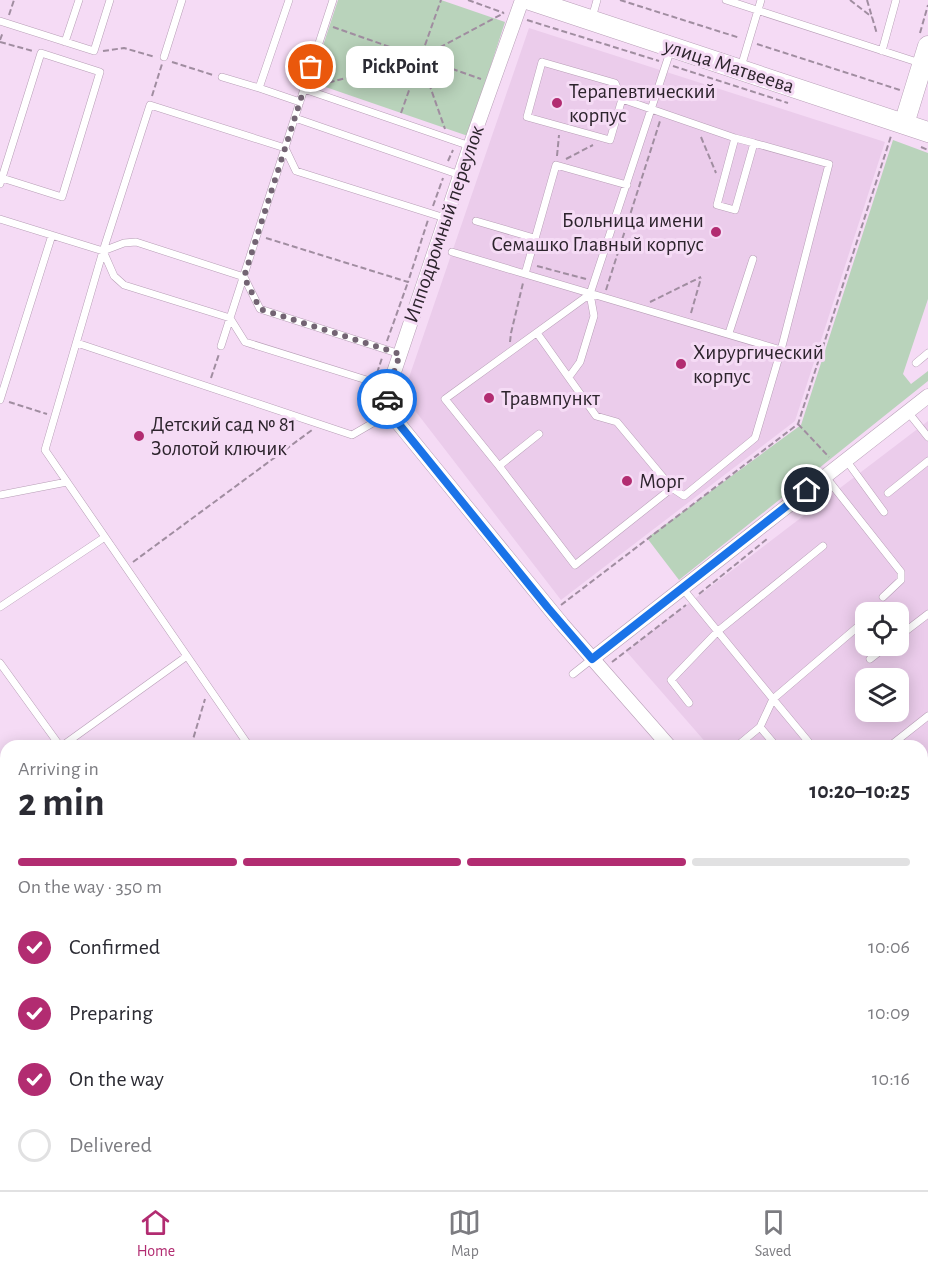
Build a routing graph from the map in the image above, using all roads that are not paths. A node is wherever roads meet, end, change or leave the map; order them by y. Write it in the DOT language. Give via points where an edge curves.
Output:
graph roads {
  1 [pos="79,0"];
  2 [pos="110,0"];
  3 [pos="182,0"];
  4 [pos="289,0"];
  5 [pos="333,0"];
  6 [pos="522,0"];
  7 [pos="530,0"];
  8 [pos="597,0"];
  9 [pos="726,0"];
  10 [pos="761,0"];
  11 [pos="896,0"];
  12 [pos="758,10"];
  13 [pos="0,21"];
  14 [pos="592,21"];
  15 [pos="65,42"];
  16 [pos="882,51"];
  17 [pos="669,55"];
  18 [pos="925,55"];
  19 [pos="164,57"];
  20 [pos="740,69"];
  21 [pos="222,77"];
  22 [pos="259,88"];
  23 [pos="304,89"];
  24 [pos="622,99"];
  25 [pos="300,102"];
  26 [pos="653,109"];
  27 [pos="295,118"];
  28 [pos="894,132"];
  29 [pos="928,132"];
  30 [pos="735,138"];
  31 [pos="754,143"];
  32 [pos="465,144"];
  33 [pos="285,148"];
  34 [pos="460,175"];
  35 [pos="1,181"];
  36 [pos="627,185"];
  37 [pos="445,218"];
  38 [pos="0,219"];
  39 [pos="476,222"];
  40 [pos="52,235"];
  41 [pos="534,238"];
  42 [pos="104,251"];
  43 [pos="452,252"];
  44 [pos="753,259"];
  45 [pos="525,274"];
  46 [pos="244,277"];
  47 [pos="590,294"];
  48 [pos="230,318"];
  49 [pos="537,333"];
  50 [pos="729,333"];
  51 [pos="77,343"];
  52 [pos="221,346"];
  53 [pos="781,350"];
  54 [pos="928,353"];
  55 [pos="400,354"];
  56 [pos="916,363"];
  57 [pos="569,377"];
  58 [pos="389,387"];
  59 [pos="928,396"];
  60 [pos="0,400"];
  61 [pos="908,412"];
  62 [pos="390,413"];
  63 [pos="539,434"];
  64 [pos="928,437"];
  65 [pos="928,461"];
  66 [pos="842,463"];
  67 [pos="499,466"];
  68 [pos="825,476"];
  69 [pos="67,482"];
  70 [pos="672,488"];
  71 [pos="888,493"];
  72 [pos="0,495"];
  73 [pos="884,512"];
  74 [pos="105,537"];
  75 [pos="823,546"];
  76 [pos="683,589"];
  77 [pos="883,597"];
  78 [pos="0,607"];
  79 [pos="928,614"];
  80 [pos="855,629"];
  81 [pos="909,629"];
  82 [pos="718,631"];
  83 [pos="188,656"];
  84 [pos="873,656"];
  85 [pos="870,658"];
  86 [pos="592,659"];
  87 [pos="0,663"];
  88 [pos="573,674"];
  89 [pos="773,699"];
  90 [pos="689,703"];
  91 [pos="928,716"];
  92 [pos="760,727"];
  93 [pos="57,740"];
  94 [pos="69,740"];
  95 [pos="245,740"];
  96 [pos="664,740"];
  97 [pos="744,740"];
  98 [pos="771,740"];
  99 [pos="807,740"];
  100 [pos="898,740"];
  1 -- 15 [label="lane"];
  2 -- 15 [label="lane" via="94,51"];
  3 -- 19 [label="lane"];
  4 -- 22 [label="lane"];
  5 -- 23 [label="lane"];
  6 -- 32 [label="street, Ипподромный переулок" via="510,15"];
  7 -- 14 [label="main road, улица Матвеева"];
  8 -- 14 [label="lane"];
  9 -- 12 [label="lane"];
  10 -- 12 [label="lane"];
  11 -- 16 [label="lane"];
  12 -- 16 [label="lane"];
  12 -- 20 [label="lane"];
  13 -- 15 [label="lane"];
  14 -- 17 [label="main road, улица Матвеева"];
  16 -- 18 [label="lane"];
  17 -- 20 [label="main road, улица Матвеева"];
  17 -- 26 [label="lane"];
  18 -- 28 [label="main road"];
  20 -- 28 [label="main road, улица Матвеева"];
  21 -- 22 [label="lane"];
  22 -- 25 [label="lane"];
  23 -- 25 [label="lane"];
  23 -- 32 [label="lane"];
  24 -- 24 [label="lane" via="610,140 527,117 542,62 615,83"];
  24 -- 26 [label="lane"];
  25 -- 27 [label="lane"];
  26 -- 30 [label="lane"];
  26 -- 36 [label="lane"];
  27 -- 33 [label="lane"];
  27 -- 34 [label="lane"];
  28 -- 29 [label="main road, улица Матвеева"];
  30 -- 31 [label="lane"];
  30 -- 31 [label="lane" via="717,205 735,210"];
  31 -- 53 [label="lane" via="829,164"];
  32 -- 34 [label="street, Ипподромный переулок"];
  33 -- 37 [label="lane" via="296,171"];
  33 -- 42 [label="lane" via="150,105"];
  33 -- 46 [label="lane"];
  34 -- 37 [label="street, Ипподромный переулок"];
  35 -- 35 [label="lane" via="41,53 100,72 62,197"];
  36 -- 41 [label="lane" via="556,165"];
  36 -- 47 [label="lane"];
  37 -- 55 [label="street, Ипподромный переулок"];
  38 -- 40 [label="lane"];
  39 -- 41 [label="lane"];
  40 -- 42 [label="lane"];
  40 -- 60 [label="lane"];
  41 -- 45 [label="lane"];
  42 -- 46 [label="lane" via="136,242"];
  42 -- 48 [label="lane" via="114,276 124,285"];
  42 -- 51 [label="lane"];
  43 -- 45 [label="lane"];
  44 -- 50 [label="lane"];
  45 -- 47 [label="lane"];
  46 -- 48 [label="lane"];
  46 -- 55 [label="lane" via="260,309"];
  47 -- 49 [label="lane"];
  47 -- 50 [label="lane"];
  47 -- 57 [label="lane" via="594,315 580,362"];
  48 -- 52 [label="lane"];
  48 -- 58 [label="lane" via="245,342"];
  49 -- 57 [label="lane"];
  49 -- 67 [label="lane" via="445,399"];
  50 -- 53 [label="lane"];
  51 -- 62 [label="lane" via="352,435"];
  51 -- 69 [label="lane" via="45,450"];
  53 -- 70 [label="lane" via="755,438 684,496"];
  54 -- 56 [label="lane"];
  55 -- 58 [label="street, Ипподромный переулок"];
  57 -- 70 [label="lane" via="596,416 617,422"];
  58 -- 62 [label="street, Ипподромный переулок"];
  59 -- 61 [label="street"];
  61 -- 64 [label="lane"];
  61 -- 66 [label="street"];
  62 -- 86 [label="street"];
  63 -- 67 [label="lane"];
  65 -- 71 [label="lane"];
  66 -- 68 [label="street"];
  66 -- 73 [label="lane"];
  67 -- 70 [label="lane" via="575,565"];
  68 -- 76 [label="street"];
  68 -- 77 [label="lane" via="901,572 901,580"];
  69 -- 72 [label="lane"];
  69 -- 74 [label="lane"];
  74 -- 78 [label="lane"];
  74 -- 83 [label="lane"];
  75 -- 82 [label="lane"];
  76 -- 82 [label="lane"];
  76 -- 86 [label="street"];
  79 -- 81 [label="lane"];
  80 -- 89 [label="lane"];
  82 -- 89 [label="lane"];
  82 -- 90 [label="lane" via="671,680"];
  83 -- 94 [label="lane"];
  83 -- 95 [label="lane"];
  84 -- 85 [label="lane"];
  86 -- 88 [label="lane"];
  86 -- 96 [label="street"];
  87 -- 93 [label="lane"];
  89 -- 92 [label="lane"];
  89 -- 99 [label="lane"];
  91 -- 100 [label="lane"];
  92 -- 97 [label="lane"];
  92 -- 98 [label="lane"];
}
